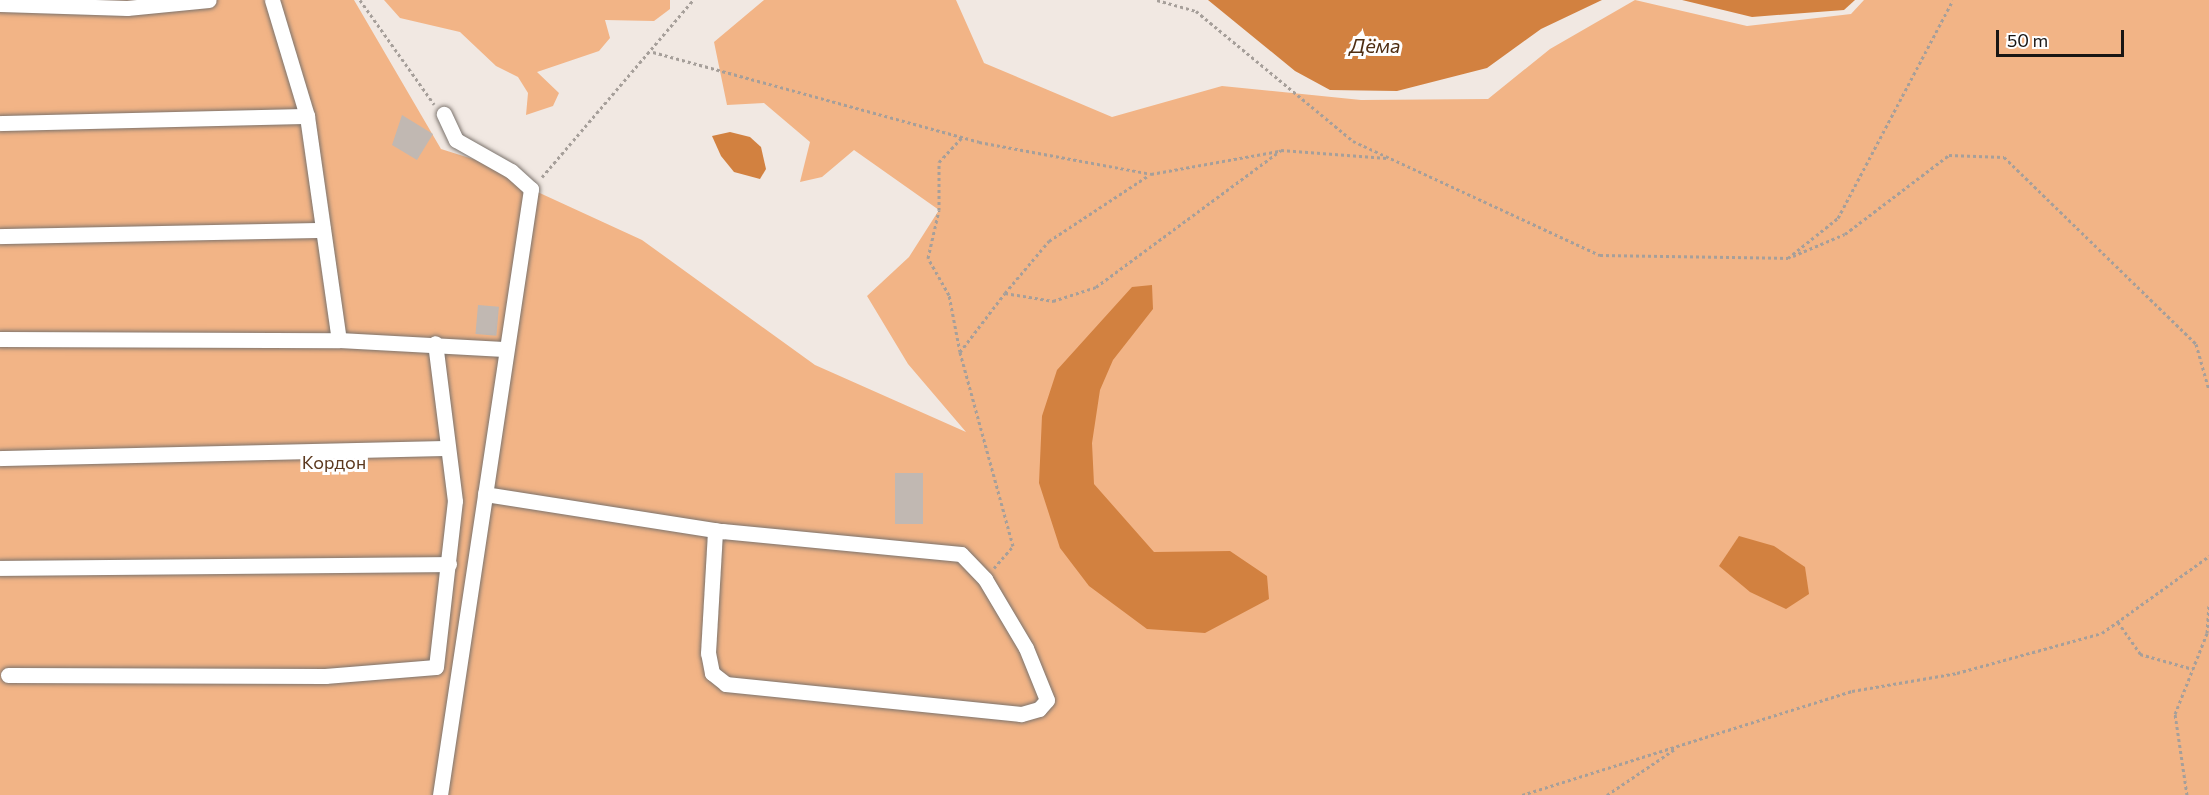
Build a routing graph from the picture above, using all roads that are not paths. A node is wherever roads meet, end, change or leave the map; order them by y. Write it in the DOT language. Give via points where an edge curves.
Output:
graph roads {
  1 [pos="209,0"];
  2 [pos="272,0"];
  3 [pos="0,4"];
  4 [pos="444,114"];
  5 [pos="307,116"];
  6 [pos="0,123"];
  7 [pos="323,230"];
  8 [pos="0,236"];
  9 [pos="0,339"];
  10 [pos="339,340"];
  11 [pos="435,343"];
  12 [pos="505,349"];
  13 [pos="448,448"];
  14 [pos="0,458"];
  15 [pos="485,494"];
  16 [pos="715,530"];
  17 [pos="449,564"];
  18 [pos="0,568"];
  19 [pos="8,675"];
  20 [pos="440,795"];
  1 -- 3 [label="street" via="127,8"];
  2 -- 5 [label="street"];
  4 -- 12 [label="street" via="456,140 511,171 531,189"];
  5 -- 6 [label="street"];
  5 -- 7 [label="street"];
  7 -- 8 [label="street"];
  7 -- 10 [label="street"];
  9 -- 10 [label="street"];
  10 -- 11 [label="street"];
  11 -- 12 [label="street"];
  11 -- 13 [label="street"];
  12 -- 15 [label="street"];
  13 -- 14 [label="street"];
  13 -- 17 [label="street" via="455,501"];
  15 -- 16 [label="street"];
  15 -- 20 [label="street"];
  16 -- 16 [label="street" via="961,554 985,579 1026,648 1047,699 1039,709 1022,714 726,684 712,673 708,652"];
  17 -- 18 [label="street"];
  17 -- 19 [label="street" via="436,667 325,676"];
}
